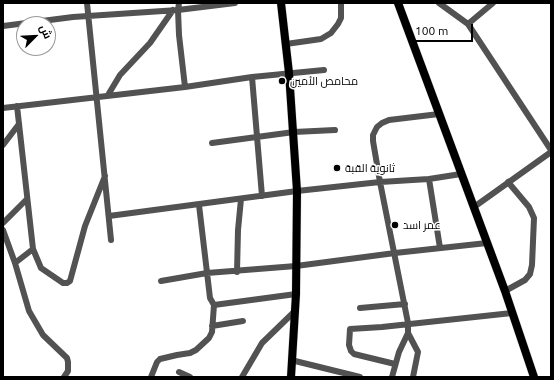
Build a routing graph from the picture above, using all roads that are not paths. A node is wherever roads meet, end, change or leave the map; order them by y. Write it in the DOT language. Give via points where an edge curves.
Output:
graph roads {
  1 [pos="87,3"];
  2 [pos="235,3"];
  3 [pos="281,3"];
  4 [pos="341,3"];
  5 [pos="398,3"];
  6 [pos="439,3"];
  7 [pos="493,3"];
  8 [pos="177,8"];
  9 [pos="89,17"];
  10 [pos="468,24"];
  11 [pos="3,26"];
  12 [pos="286,44"];
  13 [pos="324,70"];
  14 [pos="289,73"];
  15 [pos="252,76"];
  16 [pos="185,87"];
  17 [pos="108,96"];
  18 [pos="97,97"];
  19 [pos="17,106"];
  20 [pos="3,108"];
  21 [pos="439,114"];
  22 [pos="19,124"];
  23 [pos="336,130"];
  24 [pos="294,132"];
  25 [pos="256,136"];
  26 [pos="212,143"];
  27 [pos="3,144"];
  28 [pos="551,151"];
  29 [pos="461,174"];
  30 [pos="105,176"];
  31 [pos="429,179"];
  32 [pos="380,182"];
  33 [pos="508,182"];
  34 [pos="297,191"];
  35 [pos="262,196"];
  36 [pos="27,199"];
  37 [pos="241,199"];
  38 [pos="199,205"];
  39 [pos="474,208"];
  40 [pos="109,216"];
  41 [pos="3,223"];
  42 [pos="3,230"];
  43 [pos="111,240"];
  44 [pos="487,243"];
  45 [pos="440,248"];
  46 [pos="33,249"];
  47 [pos="395,253"];
  48 [pos="15,263"];
  49 [pos="296,266"];
  50 [pos="237,272"];
  51 [pos="207,273"];
  52 [pos="161,281"];
  53 [pos="505,291"];
  54 [pos="296,294"];
  55 [pos="405,304"];
  56 [pos="214,305"];
  57 [pos="360,308"];
  58 [pos="294,311"];
  59 [pos="512,313"];
  60 [pos="243,321"];
  61 [pos="408,324"];
  62 [pos="212,326"];
  63 [pos="408,333"];
  64 [pos="291,360"];
  65 [pos="395,364"];
  66 [pos="179,372"];
  67 [pos="64,377"];
  68 [pos="151,377"];
  69 [pos="190,377"];
  70 [pos="242,377"];
  71 [pos="291,377"];
  72 [pos="360,377"];
  73 [pos="392,377"];
  74 [pos="413,377"];
  75 [pos="534,377"];
  1 -- 9 [label="street"];
  2 -- 8 [label="street"];
  3 -- 12 [label="main road"];
  4 -- 12 [label="street" via="341,18 331,33 321,39"];
  5 -- 21 [label="main road"];
  6 -- 10 [label="street"];
  7 -- 10 [label="street"];
  8 -- 9 [label="street"];
  8 -- 16 [label="street"];
  8 -- 17 [label="street" via="150,43 120,75"];
  9 -- 11 [label="street"];
  9 -- 18 [label="street"];
  10 -- 28 [label="street"];
  12 -- 14 [label="main road"];
  13 -- 14 [label="street"];
  14 -- 15 [label="street"];
  14 -- 24 [label="main road"];
  15 -- 16 [label="street"];
  15 -- 25 [label="street"];
  16 -- 17 [label="street"];
  17 -- 18 [label="street"];
  18 -- 19 [label="street"];
  18 -- 30 [label="street"];
  19 -- 20 [label="street"];
  19 -- 22 [label="street"];
  21 -- 29 [label="main road"];
  21 -- 32 [label="street" via="389,120 377,127 373,141"];
  22 -- 27 [label="street"];
  22 -- 36 [label="street"];
  23 -- 24 [label="street"];
  24 -- 25 [label="street"];
  24 -- 34 [label="main road"];
  25 -- 26 [label="street"];
  25 -- 35 [label="street"];
  28 -- 33 [label="street"];
  29 -- 31 [label="street"];
  29 -- 39 [label="main road"];
  30 -- 40 [label="street"];
  30 -- 46 [label="street" via="85,226 70,281 63,283 41,268"];
  31 -- 32 [label="street"];
  31 -- 45 [label="street"];
  32 -- 34 [label="street"];
  32 -- 47 [label="street"];
  33 -- 39 [label="street"];
  33 -- 53 [label="street" via="529,207 534,218 530,274 525,280"];
  34 -- 35 [label="street"];
  34 -- 49 [label="main road"];
  35 -- 37 [label="street"];
  36 -- 41 [label="street"];
  36 -- 46 [label="street"];
  37 -- 38 [label="street"];
  37 -- 50 [label="street"];
  38 -- 40 [label="street"];
  38 -- 51 [label="street"];
  39 -- 44 [label="main road"];
  40 -- 43 [label="street"];
  42 -- 48 [label="street"];
  44 -- 45 [label="street"];
  44 -- 53 [label="main road"];
  45 -- 47 [label="street"];
  46 -- 48 [label="street"];
  47 -- 49 [label="street"];
  47 -- 55 [label="street"];
  48 -- 67 [label="street" via="29,311 43,334 68,362 68,371"];
  49 -- 50 [label="street"];
  49 -- 54 [label="main road"];
  50 -- 51 [label="street"];
  51 -- 52 [label="street"];
  51 -- 56 [label="street" via="210,298"];
  53 -- 59 [label="main road"];
  54 -- 56 [label="street"];
  54 -- 58 [label="main road"];
  55 -- 57 [label="street"];
  55 -- 61 [label="street"];
  56 -- 62 [label="street"];
  58 -- 64 [label="main road"];
  58 -- 70 [label="street" via="262,343"];
  59 -- 61 [label="street"];
  59 -- 75 [label="main road"];
  60 -- 62 [label="street"];
  61 -- 63 [label="street"];
  61 -- 65 [label="street" via="350,329 349,345 354,354"];
  62 -- 68 [label="street" via="209,338 196,350 160,359"];
  63 -- 65 [label="street"];
  63 -- 74 [label="street" via="418,352"];
  64 -- 71 [label="main road"];
  64 -- 72 [label="street"];
  65 -- 73 [label="street"];
  66 -- 69 [label="street"];
}
